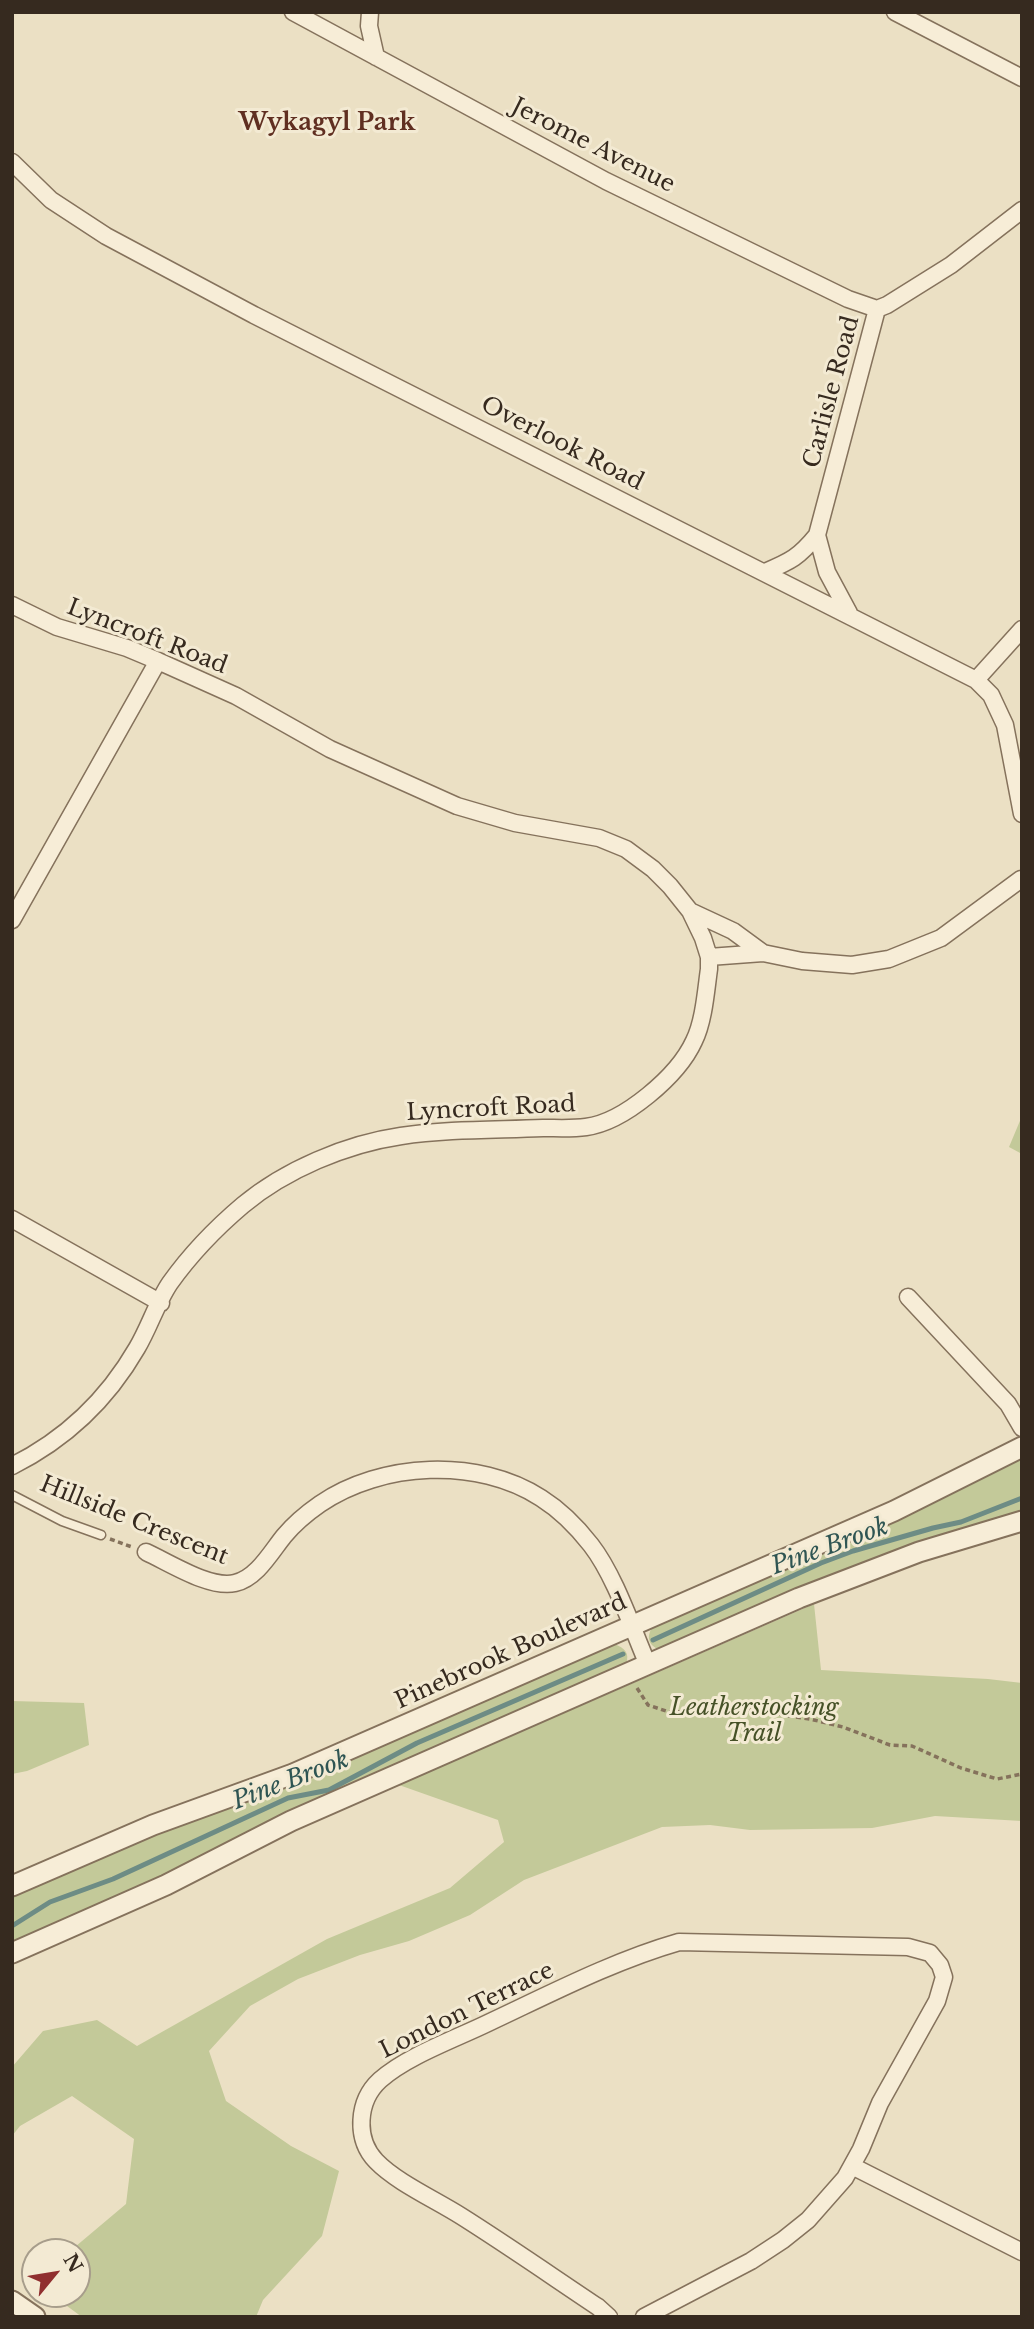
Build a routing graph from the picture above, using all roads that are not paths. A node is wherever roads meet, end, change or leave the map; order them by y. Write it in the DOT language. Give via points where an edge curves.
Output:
graph roads {
  1 [pos="317,12"];
  2 [pos="370,12"];
  3 [pos="895,12"];
  4 [pos="296,14"];
  5 [pos="376,57"];
  6 [pos="1022,78"];
  7 [pos="12,162"];
  8 [pos="1022,211"];
  9 [pos="877,309"];
  10 [pos="817,535"];
  11 [pos="765,572"];
  12 [pos="12,606"];
  13 [pos="850,614"];
  14 [pos="1022,629"];
  15 [pos="158,661"];
  16 [pos="976,680"];
  17 [pos="1022,814"];
  18 [pos="1022,868"];
  19 [pos="1021,880"];
  20 [pos="690,911"];
  21 [pos="12,920"];
  22 [pos="763,953"];
  23 [pos="709,957"];
  24 [pos="12,1219"];
  25 [pos="908,1297"];
  26 [pos="160,1303"];
  27 [pos="1022,1428"];
  28 [pos="1022,1447"];
  29 [pos="12,1466"];
  30 [pos="12,1495"];
  31 [pos="1022,1521"];
  32 [pos="101,1535"];
  33 [pos="146,1552"];
  34 [pos="631,1626"];
  35 [pos="648,1665"];
  36 [pos="12,1886"];
  37 [pos="12,1953"];
  38 [pos="852,2166"];
  39 [pos="1022,2252"];
  40 [pos="12,2301"];
  41 [pos="35,2317"];
  42 [pos="609,2317"];
  43 [pos="644,2317"];
  1 -- 4 [label="street"];
  2 -- 5 [label="street"];
  3 -- 6 [label="street"];
  4 -- 5 [label="street, Jerome Avenue"];
  5 -- 9 [label="street, Jerome Avenue" via="606,181"];
  7 -- 11 [label="street, Overlook Road" via="51,200 106,236"];
  8 -- 9 [label="street, Carlisle Road" via="951,265"];
  9 -- 10 [label="street, Carlisle Road"];
  10 -- 11 [label="street, Carlisle Road" via="792,560"];
  10 -- 13 [label="street, Carlisle Road" via="827,572"];
  11 -- 13 [label="street, Overlook Road"];
  12 -- 15 [label="street, Lyncroft Road" via="57,627"];
  13 -- 16 [label="street, Overlook Road"];
  14 -- 16 [label="street"];
  15 -- 20 [label="street, Lyncroft Road" via="236,696 331,749 457,806 515,823 599,838 626,849 653,869"];
  15 -- 21 [label="street"];
  16 -- 17 [label="street, Overlook Road" via="991,695 1005,724"];
  18 -- 19 [label="street"];
  19 -- 22 [label="street" via="941,938 889,958 852,965"];
  20 -- 22 [label="street"];
  20 -- 23 [label="street, Lyncroft Road"];
  22 -- 23 [label="street"];
  23 -- 26 [label="street, Lyncroft Road" via="695,1040 674,1072 615,1118 587,1127 402,1136 370,1142 306,1165 243,1205 188,1261"];
  24 -- 26 [label="street"];
  25 -- 27 [label="street" via="1008,1404"];
  26 -- 29 [label="street, Lyncroft Road" via="138,1347 101,1400 56,1441"];
  28 -- 34 [label="street, Pinebrook Boulevard" via="894,1511"];
  30 -- 32 [label="lane, Hillside Crescent"];
  31 -- 35 [label="street" via="839,1582"];
  33 -- 34 [label="street, Hillside Crescent" via="214,1583 233,1584 254,1572 300,1520 339,1492 403,1471 472,1474 513,1483 570,1521 593,1548"];
  34 -- 35 [label="street, Hillside Crescent"];
  34 -- 36 [label="street, Pinebrook Boulevard" via="293,1774 153,1825"];
  35 -- 37 [label="street" via="291,1821 166,1885"];
  38 -- 39 [label="street"];
  38 -- 42 [label="street, London Terrace" via="880,2103 937,2001 944,1977 930,1953 908,1947 679,1942 601,1971 417,2056 379,2081 363,2105 360,2131 375,2160"];
  38 -- 43 [label="street" via="808,2220 783,2240"];
  40 -- 41 [label="street"];
}
